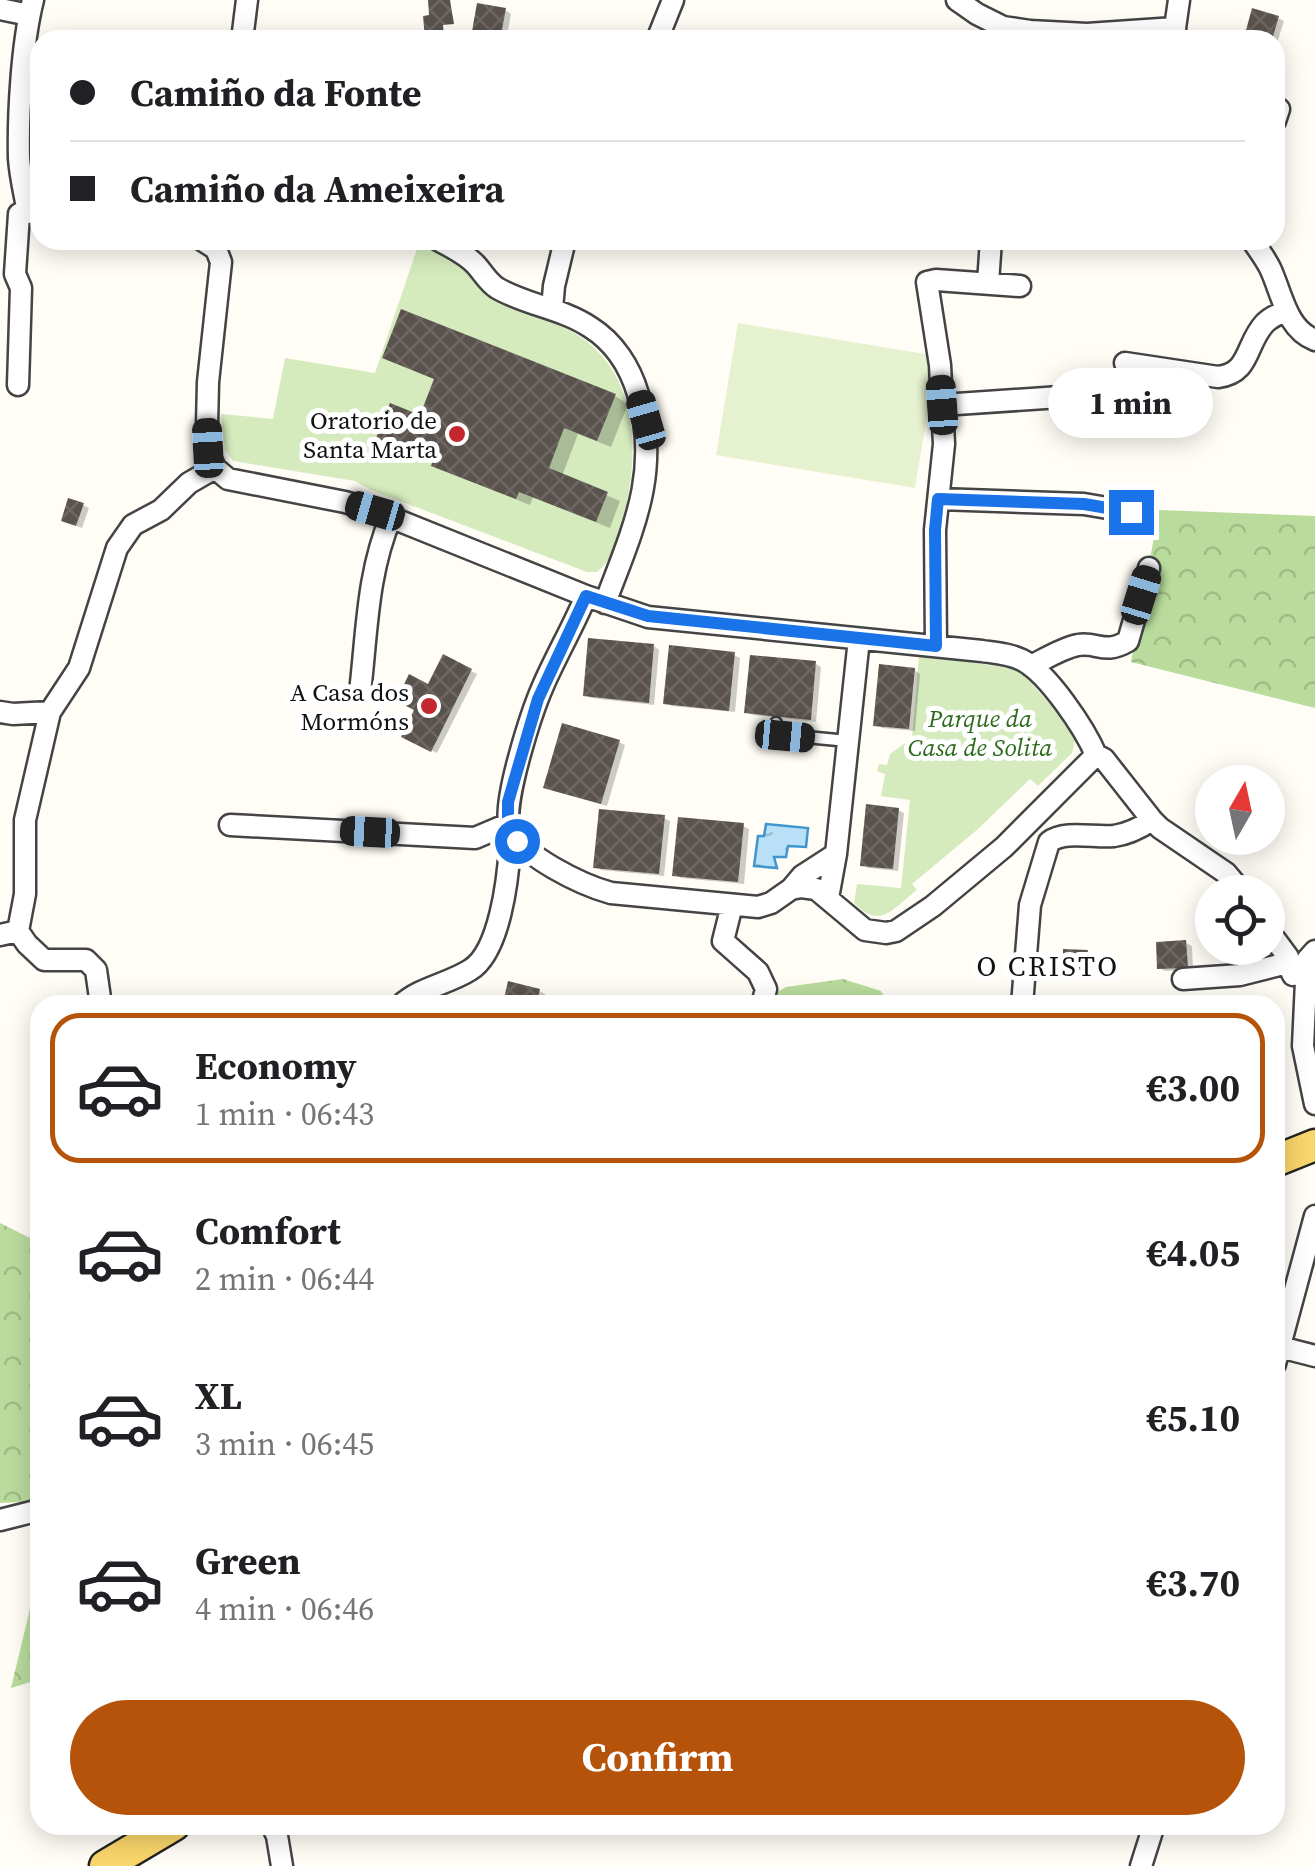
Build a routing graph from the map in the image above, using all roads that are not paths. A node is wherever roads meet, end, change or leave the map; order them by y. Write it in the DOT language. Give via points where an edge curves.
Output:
graph roads {
  1 [pos="248,0"];
  2 [pos="674,0"];
  3 [pos="957,0"];
  4 [pos="1179,0"];
  5 [pos="31,7"];
  6 [pos="0,10"];
  7 [pos="244,30"];
  8 [pos="661,30"];
  9 [pos="1023,30"];
  10 [pos="1176,30"];
  11 [pos="30,89"];
  12 [pos="22,214"];
  13 [pos="216,250"];
  14 [pos="456,250"];
  15 [pos="563,250"];
  16 [pos="990,250"];
  17 [pos="1258,250"];
  18 [pos="988,284"];
  19 [pos="1020,286"];
  20 [pos="552,309"];
  21 [pos="1286,310"];
  22 [pos="1315,340"];
  23 [pos="1125,362"];
  24 [pos="18,386"];
  25 [pos="1060,397"];
  26 [pos="942,405"];
  27 [pos="215,468"];
  28 [pos="938,499"];
  29 [pos="1131,512"];
  30 [pos="391,518"];
  31 [pos="1149,568"];
  32 [pos="596,599"];
  33 [pos="859,639"];
  34 [pos="936,646"];
  35 [pos="1031,666"];
  36 [pos="360,692"];
  37 [pos="0,712"];
  38 [pos="50,712"];
  39 [pos="776,724"];
  40 [pos="848,740"];
  41 [pos="1096,755"];
  42 [pos="1152,820"];
  43 [pos="230,825"];
  44 [pos="512,832"];
  45 [pos="836,854"];
  46 [pos="1228,875"];
  47 [pos="791,889"];
  48 [pos="822,894"];
  49 [pos="732,905"];
  50 [pos="9,933"];
  51 [pos="1299,958"];
  52 [pos="1182,979"];
  53 [pos="100,995"];
  54 [pos="412,995"];
  55 [pos="764,995"];
  56 [pos="1023,995"];
  57 [pos="1315,1104"];
  58 [pos="1315,1131"];
  59 [pos="1285,1141"];
  60 [pos="1315,1146"];
  61 [pos="1285,1157"];
  62 [pos="1315,1216"];
  63 [pos="1285,1292"];
  64 [pos="1285,1356"];
  65 [pos="1315,1356"];
  66 [pos="30,1512"];
  67 [pos="0,1520"];
  68 [pos="157,1835"];
  69 [pos="184,1835"];
  70 [pos="274,1835"];
  71 [pos="1151,1835"];
  72 [pos="104,1866"];
  73 [pos="136,1866"];
  74 [pos="282,1866"];
  75 [pos="1142,1866"];
  1 -- 7 [label="street"];
  2 -- 8 [label="street"];
  3 -- 9 [label="street" via="1003,27"];
  4 -- 10 [label="street"];
  5 -- 6 [label="street"];
  11 -- 12 [label="street" via="19,161"];
  12 -- 24 [label="street" via="15,274 21,288"];
  13 -- 27 [label="street" via="221,262 206,425"];
  14 -- 20 [label="street" via="499,289"];
  15 -- 20 [label="street"];
  16 -- 18 [label="street"];
  17 -- 21 [label="street"];
  18 -- 19 [label="street"];
  18 -- 26 [label="street" via="927,282"];
  20 -- 32 [label="street" via="591,327 617,351 646,420 644,494 624,558"];
  21 -- 22 [label="street" via="1301,334"];
  21 -- 23 [label="street" via="1268,320 1230,376"];
  25 -- 26 [label="street"];
  26 -- 28 [label="street"];
  27 -- 30 [label="street" via="228,479"];
  27 -- 38 [label="street" via="133,525 117,548 79,668"];
  28 -- 29 [label="street"];
  28 -- 34 [label="street"];
  30 -- 32 [label="street"];
  30 -- 36 [label="street" via="368,600"];
  31 -- 35 [label="street" via="1128,641 1116,648 1081,644"];
  32 -- 33 [label="street" via="648,616"];
  32 -- 44 [label="street" via="538,699 508,802"];
  33 -- 34 [label="street"];
  33 -- 40 [label="street"];
  34 -- 35 [label="street" via="1002,653"];
  35 -- 41 [label="street" via="1087,733"];
  37 -- 38 [label="street"];
  38 -- 50 [label="street" via="25,820 25,894"];
  39 -- 40 [label="lane" via="785,736"];
  40 -- 45 [label="street"];
  41 -- 42 [label="street"];
  41 -- 48 [label="street" via="1004,847 906,926 886,933 865,930"];
  42 -- 46 [label="street"];
  42 -- 56 [label="street" via="1116,836 1050,842 1030,905"];
  43 -- 44 [label="street" via="475,838"];
  44 -- 49 [label="street" via="540,859 595,888"];
  44 -- 54 [label="street" via="502,904 482,960"];
  45 -- 47 [label="street"];
  45 -- 48 [label="street"];
  47 -- 48 [label="street"];
  47 -- 49 [label="street" via="758,907"];
  49 -- 55 [label="street" via="723,940 758,972"];
  50 -- 53 [label="street" via="44,960 86,960 96,970"];
  51 -- 52 [label="street" via="1240,975"];
  51 -- 57 [label="street" via="1304,1060"];
  58 -- 59 [label="main road"];
  60 -- 61 [label="main road"];
  62 -- 63 [label="street"];
  64 -- 65 [label="street"];
  66 -- 67 [label="street"];
  68 -- 72 [label="main road"];
  69 -- 73 [label="main road"];
  70 -- 74 [label="street"];
  71 -- 75 [label="street"];
}
